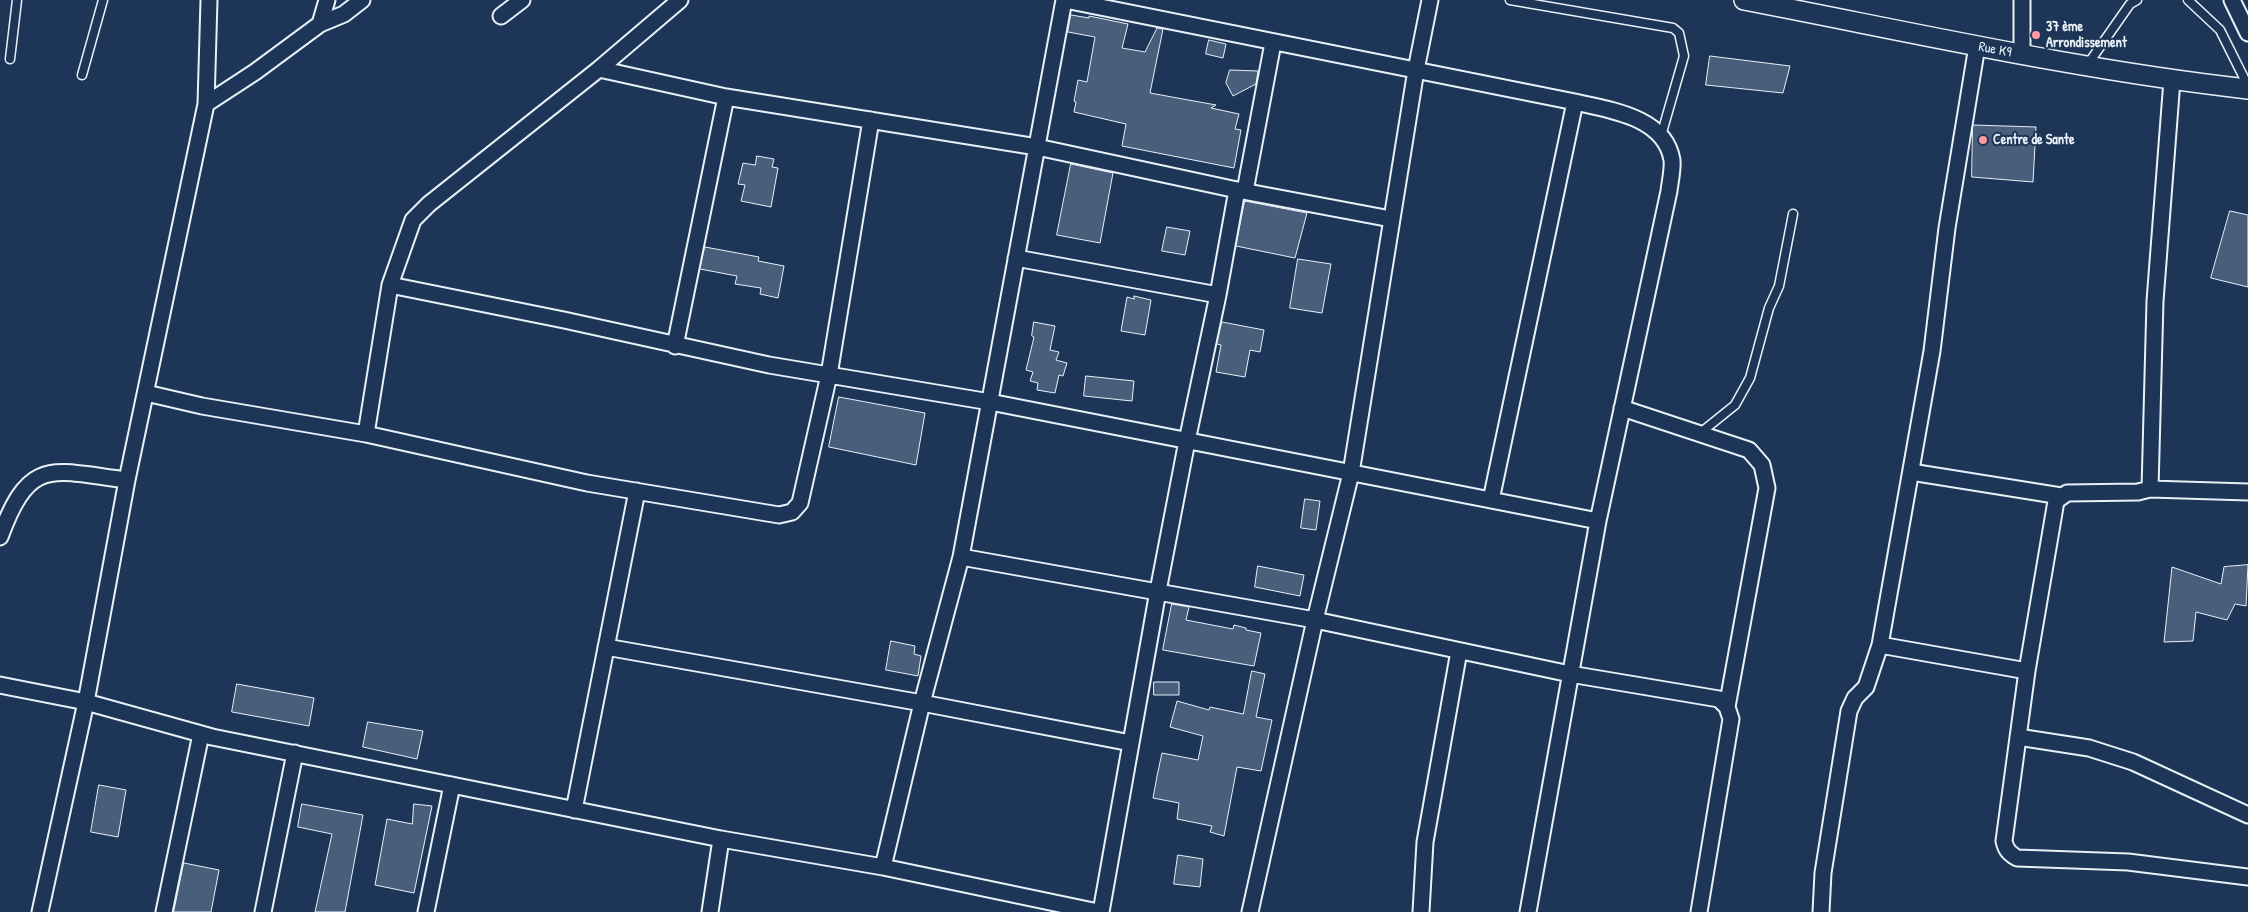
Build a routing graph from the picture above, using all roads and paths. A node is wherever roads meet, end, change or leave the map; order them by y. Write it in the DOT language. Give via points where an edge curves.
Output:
graph roads {
  1 [pos="17,0"];
  2 [pos="103,0"];
  3 [pos="209,0"];
  4 [pos="327,0"];
  5 [pos="362,0"];
  6 [pos="522,0"];
  7 [pos="680,0"];
  8 [pos="1065,0"];
  9 [pos="1430,0"];
  10 [pos="1510,0"];
  11 [pos="1744,0"];
  12 [pos="2022,0"];
  13 [pos="2137,0"];
  14 [pos="2188,0"];
  15 [pos="2232,0"];
  16 [pos="501,16"];
  17 [pos="320,24"];
  18 [pos="2248,33"];
  19 [pos="1273,43"];
  20 [pos="1977,46"];
  21 [pos="2022,56"];
  22 [pos="10,59"];
  23 [pos="2087,66"];
  24 [pos="599,69"];
  25 [pos="1416,70"];
  26 [pos="82,75"];
  27 [pos="2172,80"];
  28 [pos="2248,87"];
  29 [pos="726,97"];
  30 [pos="1575,102"];
  31 [pos="206,104"];
  32 [pos="872,120"];
  33 [pos="1661,136"];
  34 [pos="1037,147"];
  35 [pos="1241,190"];
  36 [pos="1794,214"];
  37 [pos="1391,219"];
  38 [pos="1016,258"];
  39 [pos="390,285"];
  40 [pos="1218,295"];
  41 [pos="675,346"];
  42 [pos="829,375"];
  43 [pos="146,393"];
  44 [pos="990,402"];
  45 [pos="1622,408"];
  46 [pos="366,434"];
  47 [pos="1699,434"];
  48 [pos="1187,441"];
  49 [pos="1911,472"];
  50 [pos="1351,473"];
  51 [pos="127,480"];
  52 [pos="2150,489"];
  53 [pos="637,491"];
  54 [pos="2248,492"];
  55 [pos="2061,496"];
  56 [pos="1491,500"];
  57 [pos="1598,521"];
  58 [pos="0,537"];
  59 [pos="961,557"];
  60 [pos="1158,591"];
  61 [pos="1316,620"];
  62 [pos="1880,645"];
  63 [pos="606,648"];
  64 [pos="1459,651"];
  65 [pos="2026,671"];
  66 [pos="1570,674"];
  67 [pos="0,685"];
  68 [pos="86,702"];
  69 [pos="922,703"];
  70 [pos="1727,707"];
  71 [pos="201,734"];
  72 [pos="2018,737"];
  73 [pos="1131,744"];
  74 [pos="295,753"];
  75 [pos="452,785"];
  76 [pos="574,810"];
  77 [pos="2248,814"];
  78 [pos="720,839"];
  79 [pos="883,867"];
  80 [pos="2248,877"];
  81 [pos="40,912"];
  82 [pos="164,912"];
  83 [pos="263,912"];
  84 [pos="426,912"];
  85 [pos="710,912"];
  86 [pos="1100,912"];
  87 [pos="1250,912"];
  88 [pos="1421,912"];
  89 [pos="1528,912"];
  90 [pos="1699,912"];
  91 [pos="1821,912"];
  1 -- 22 [label="lane"];
  2 -- 26 [label="lane"];
  3 -- 31 [label="street"];
  4 -- 17 [label="street"];
  5 -- 17 [label="street" via="344,14"];
  6 -- 16 [label="street"];
  7 -- 24 [label="street"];
  8 -- 19 [label="street"];
  8 -- 34 [label="street"];
  9 -- 25 [label="street"];
  10 -- 33 [label="lane" via="1668,27 1679,33 1684,56"];
  11 -- 20 [label="street, Rue K9"];
  12 -- 21 [label="street"];
  13 -- 23 [label="lane" via="2130,4"];
  14 -- 28 [label="lane" via="2220,30"];
  15 -- 18 [label="street"];
  17 -- 31 [label="street"];
  19 -- 25 [label="street"];
  19 -- 35 [label="street"];
  20 -- 21 [label="street, Rue K9"];
  20 -- 49 [label="street"];
  21 -- 23 [label="street, Rue K9"];
  23 -- 27 [label="street, Rue K9"];
  24 -- 29 [label="street"];
  24 -- 39 [label="street" via="413,220"];
  25 -- 30 [label="street"];
  25 -- 37 [label="street"];
  27 -- 28 [label="street, Rue K9"];
  27 -- 52 [label="street" via="2155,301"];
  29 -- 32 [label="street"];
  29 -- 41 [label="street"];
  30 -- 33 [label="street" via="1623,114 1648,125"];
  30 -- 56 [label="street"];
  31 -- 43 [label="street"];
  32 -- 34 [label="street"];
  32 -- 42 [label="street"];
  33 -- 45 [label="street" via="1672,160 1669,191"];
  34 -- 35 [label="street"];
  34 -- 38 [label="street"];
  35 -- 37 [label="street"];
  35 -- 40 [label="street"];
  36 -- 47 [label="lane" via="1780,286 1769,308 1750,378 1735,405"];
  37 -- 50 [label="street"];
  38 -- 40 [label="street"];
  38 -- 44 [label="street"];
  39 -- 41 [label="street"];
  39 -- 46 [label="street"];
  40 -- 48 [label="street"];
  41 -- 42 [label="street"];
  42 -- 44 [label="street"];
  42 -- 53 [label="street" via="800,503 792,512 779,515"];
  43 -- 46 [label="street" via="202,406"];
  43 -- 51 [label="street"];
  44 -- 48 [label="street"];
  44 -- 59 [label="street"];
  45 -- 47 [label="street"];
  45 -- 57 [label="street"];
  46 -- 53 [label="street"];
  47 -- 70 [label="street" via="1750,450 1762,465 1767,488"];
  48 -- 50 [label="street"];
  48 -- 60 [label="street"];
  49 -- 55 [label="street"];
  49 -- 62 [label="street"];
  50 -- 56 [label="street"];
  50 -- 61 [label="street"];
  51 -- 58 [label="street" via="56,471 40,476 23,490"];
  51 -- 68 [label="street"];
  52 -- 54 [label="street"];
  52 -- 55 [label="street" via="2067,493"];
  53 -- 63 [label="street"];
  55 -- 65 [label="street" via="2056,501"];
  56 -- 57 [label="street"];
  57 -- 66 [label="street"];
  59 -- 60 [label="street"];
  59 -- 69 [label="street"];
  60 -- 61 [label="street"];
  60 -- 73 [label="street"];
  61 -- 64 [label="street"];
  61 -- 87 [label="street"];
  62 -- 65 [label="street"];
  62 -- 91 [label="street" via="1866,687 1855,698 1849,711 1823,874"];
  63 -- 69 [label="street"];
  63 -- 76 [label="street"];
  64 -- 66 [label="street"];
  64 -- 88 [label="street" via="1425,842"];
  65 -- 72 [label="street"];
  66 -- 70 [label="street" via="1719,699"];
  66 -- 89 [label="street"];
  67 -- 68 [label="street"];
  68 -- 71 [label="street"];
  68 -- 81 [label="street"];
  69 -- 73 [label="street"];
  69 -- 79 [label="street"];
  70 -- 90 [label="street" via="1731,719 1729,736"];
  71 -- 74 [label="street"];
  71 -- 82 [label="street"];
  72 -- 77 [label="street" via="2081,746 2133,762"];
  72 -- 80 [label="street" via="2004,841 2005,848 2017,858 2128,862"];
  73 -- 86 [label="street"];
  74 -- 75 [label="street"];
  74 -- 83 [label="street"];
  75 -- 76 [label="street"];
  75 -- 84 [label="street"];
  76 -- 78 [label="street"];
  78 -- 79 [label="street"];
  78 -- 85 [label="street"];
  79 -- 86 [label="street"];
}
